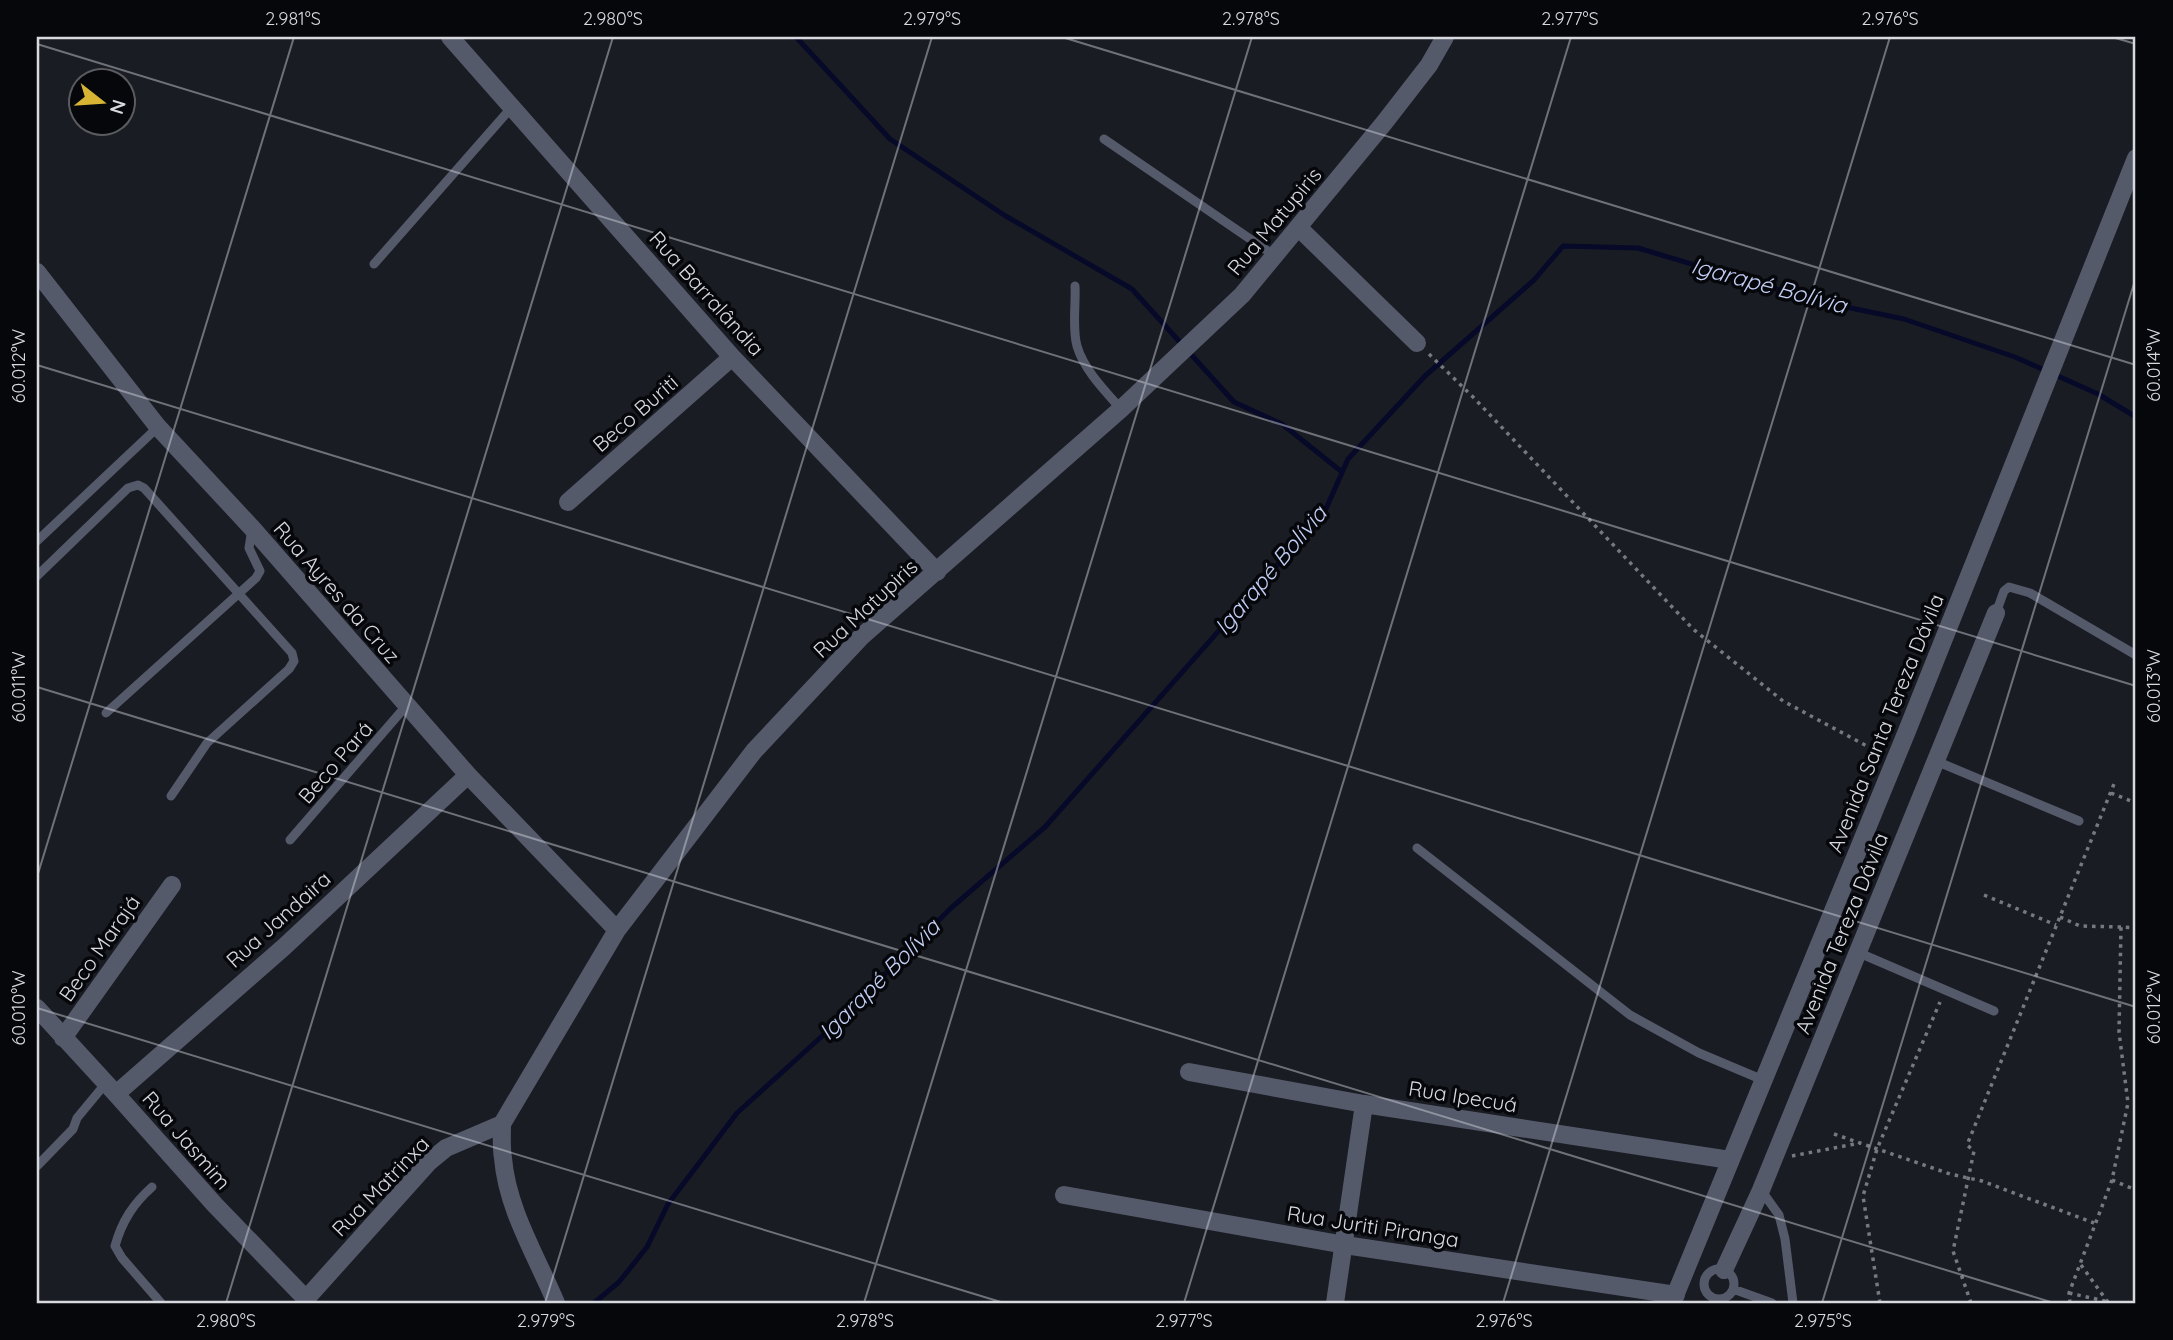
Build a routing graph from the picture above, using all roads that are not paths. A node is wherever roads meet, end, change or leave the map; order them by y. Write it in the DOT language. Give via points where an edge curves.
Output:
graph roads {
  1 [pos="450,37"];
  2 [pos="1445,37"];
  3 [pos="512,107"];
  4 [pos="1104,139"];
  5 [pos="2136,158"];
  6 [pos="1299,228"];
  7 [pos="1275,256"];
  8 [pos="374,264"];
  9 [pos="37,272"];
  10 [pos="1075,286"];
  11 [pos="1417,343"];
  12 [pos="732,357"];
  13 [pos="1121,409"];
  14 [pos="158,427"];
  15 [pos="569,502"];
  16 [pos="252,528"];
  17 [pos="37,541"];
  18 [pos="937,572"];
  19 [pos="37,576"];
  20 [pos="239,594"];
  21 [pos="1996,613"];
  22 [pos="2136,655"];
  23 [pos="406,706"];
  24 [pos="106,713"];
  25 [pos="1936,761"];
  26 [pos="468,775"];
  27 [pos="171,796"];
  28 [pos="2078,821"];
  29 [pos="290,840"];
  30 [pos="1417,848"];
  31 [pos="172,885"];
  32 [pos="617,930"];
  33 [pos="1857,952"];
  34 [pos="1994,1011"];
  35 [pos="39,1017"];
  36 [pos="63,1038"];
  37 [pos="1189,1072"];
  38 [pos="1763,1080"];
  39 [pos="111,1088"];
  40 [pos="1364,1104"];
  41 [pos="502,1125"];
  42 [pos="1730,1160"];
  43 [pos="37,1166"];
  44 [pos="152,1187"];
  45 [pos="1761,1190"];
  46 [pos="1064,1195"];
  47 [pos="1345,1245"];
  48 [pos="1724,1270"];
  49 [pos="1733,1289"];
  50 [pos="1674,1299"];
  51 [pos="304,1301"];
  52 [pos="161,1303"];
  53 [pos="556,1303"];
  54 [pos="1335,1303"];
  55 [pos="1772,1303"];
  56 [pos="1793,1303"];
  1 -- 3 [label="street, Rua Barralândia"];
  2 -- 6 [label="street, Rua Matupiris" via="1429,65"];
  3 -- 8 [label="lane"];
  3 -- 12 [label="street, Rua Barralândia"];
  4 -- 7 [label="lane"];
  5 -- 38 [label="street, Avenida Santa Tereza Dávila"];
  6 -- 7 [label="street, Rua Matupiris"];
  6 -- 11 [label="street"];
  7 -- 13 [label="street, Rua Matupiris" via="1242,295"];
  9 -- 14 [label="street, Rua Ayres da Cruz"];
  10 -- 13 [label="lane" via="1076,344 1098,382"];
  12 -- 15 [label="street, Beco Buriti"];
  12 -- 18 [label="street, Rua Barralândia"];
  13 -- 18 [label="street, Rua Matupiris"];
  14 -- 16 [label="street, Rua Ayres da Cruz"];
  14 -- 17 [label="lane"];
  16 -- 20 [label="lane" via="248,548 260,571"];
  16 -- 23 [label="street, Rua Ayres da Cruz"];
  18 -- 32 [label="street, Rua Matupiris" via="861,637 754,751"];
  19 -- 20 [label="lane" via="128,488 138,485"];
  20 -- 24 [label="lane"];
  20 -- 27 [label="lane" via="292,653 294,662 207,743"];
  21 -- 22 [label="lane" via="2004,591 2015,587"];
  21 -- 25 [label="street, Avenida Tereza Dávila"];
  23 -- 26 [label="street, Rua Ayres da Cruz"];
  23 -- 29 [label="lane, Beco Pará"];
  25 -- 28 [label="lane"];
  25 -- 33 [label="street, Avenida Tereza Dávila"];
  26 -- 32 [label="street, Rua Ayres da Cruz"];
  26 -- 39 [label="street, Rua Jandaira" via="284,947"];
  30 -- 38 [label="lane" via="1630,1014 1688,1048"];
  31 -- 36 [label="street, Beco Marajá"];
  32 -- 41 [label="street, Rua Matupiris"];
  33 -- 34 [label="lane"];
  33 -- 45 [label="street, Avenida Tereza Dávila"];
  35 -- 36 [label="street, Rua Jasmim"];
  36 -- 39 [label="street, Rua Jasmim"];
  37 -- 40 [label="street, Rua Ipecuá"];
  38 -- 42 [label="street, Avenida Santa Tereza Dávila"];
  39 -- 43 [label="lane" via="77,1118 73,1129"];
  39 -- 51 [label="street, Rua Jasmim"];
  40 -- 42 [label="street, Rua Ipecuá"];
  40 -- 47 [label="street"];
  41 -- 51 [label="street, Rua Matrinxa" via="446,1148 429,1162"];
  41 -- 53 [label="street" via="510,1193"];
  42 -- 50 [label="street, Avenida Santa Tereza Dávila"];
  44 -- 52 [label="lane" via="125,1217 115,1246"];
  45 -- 48 [label="street, Avenida Tereza Dávila"];
  45 -- 56 [label="lane" via="1779,1215"];
  46 -- 47 [label="street, Rua Juriti Piranga"];
  47 -- 50 [label="street, Rua Juriti Piranga"];
  47 -- 54 [label="street"];
  48 -- 49 [label="lane" via="1733,1280"];
  48 -- 49 [label="lane" via="1708,1275 1707,1292 1723,1298"];
  49 -- 55 [label="lane"];
}
